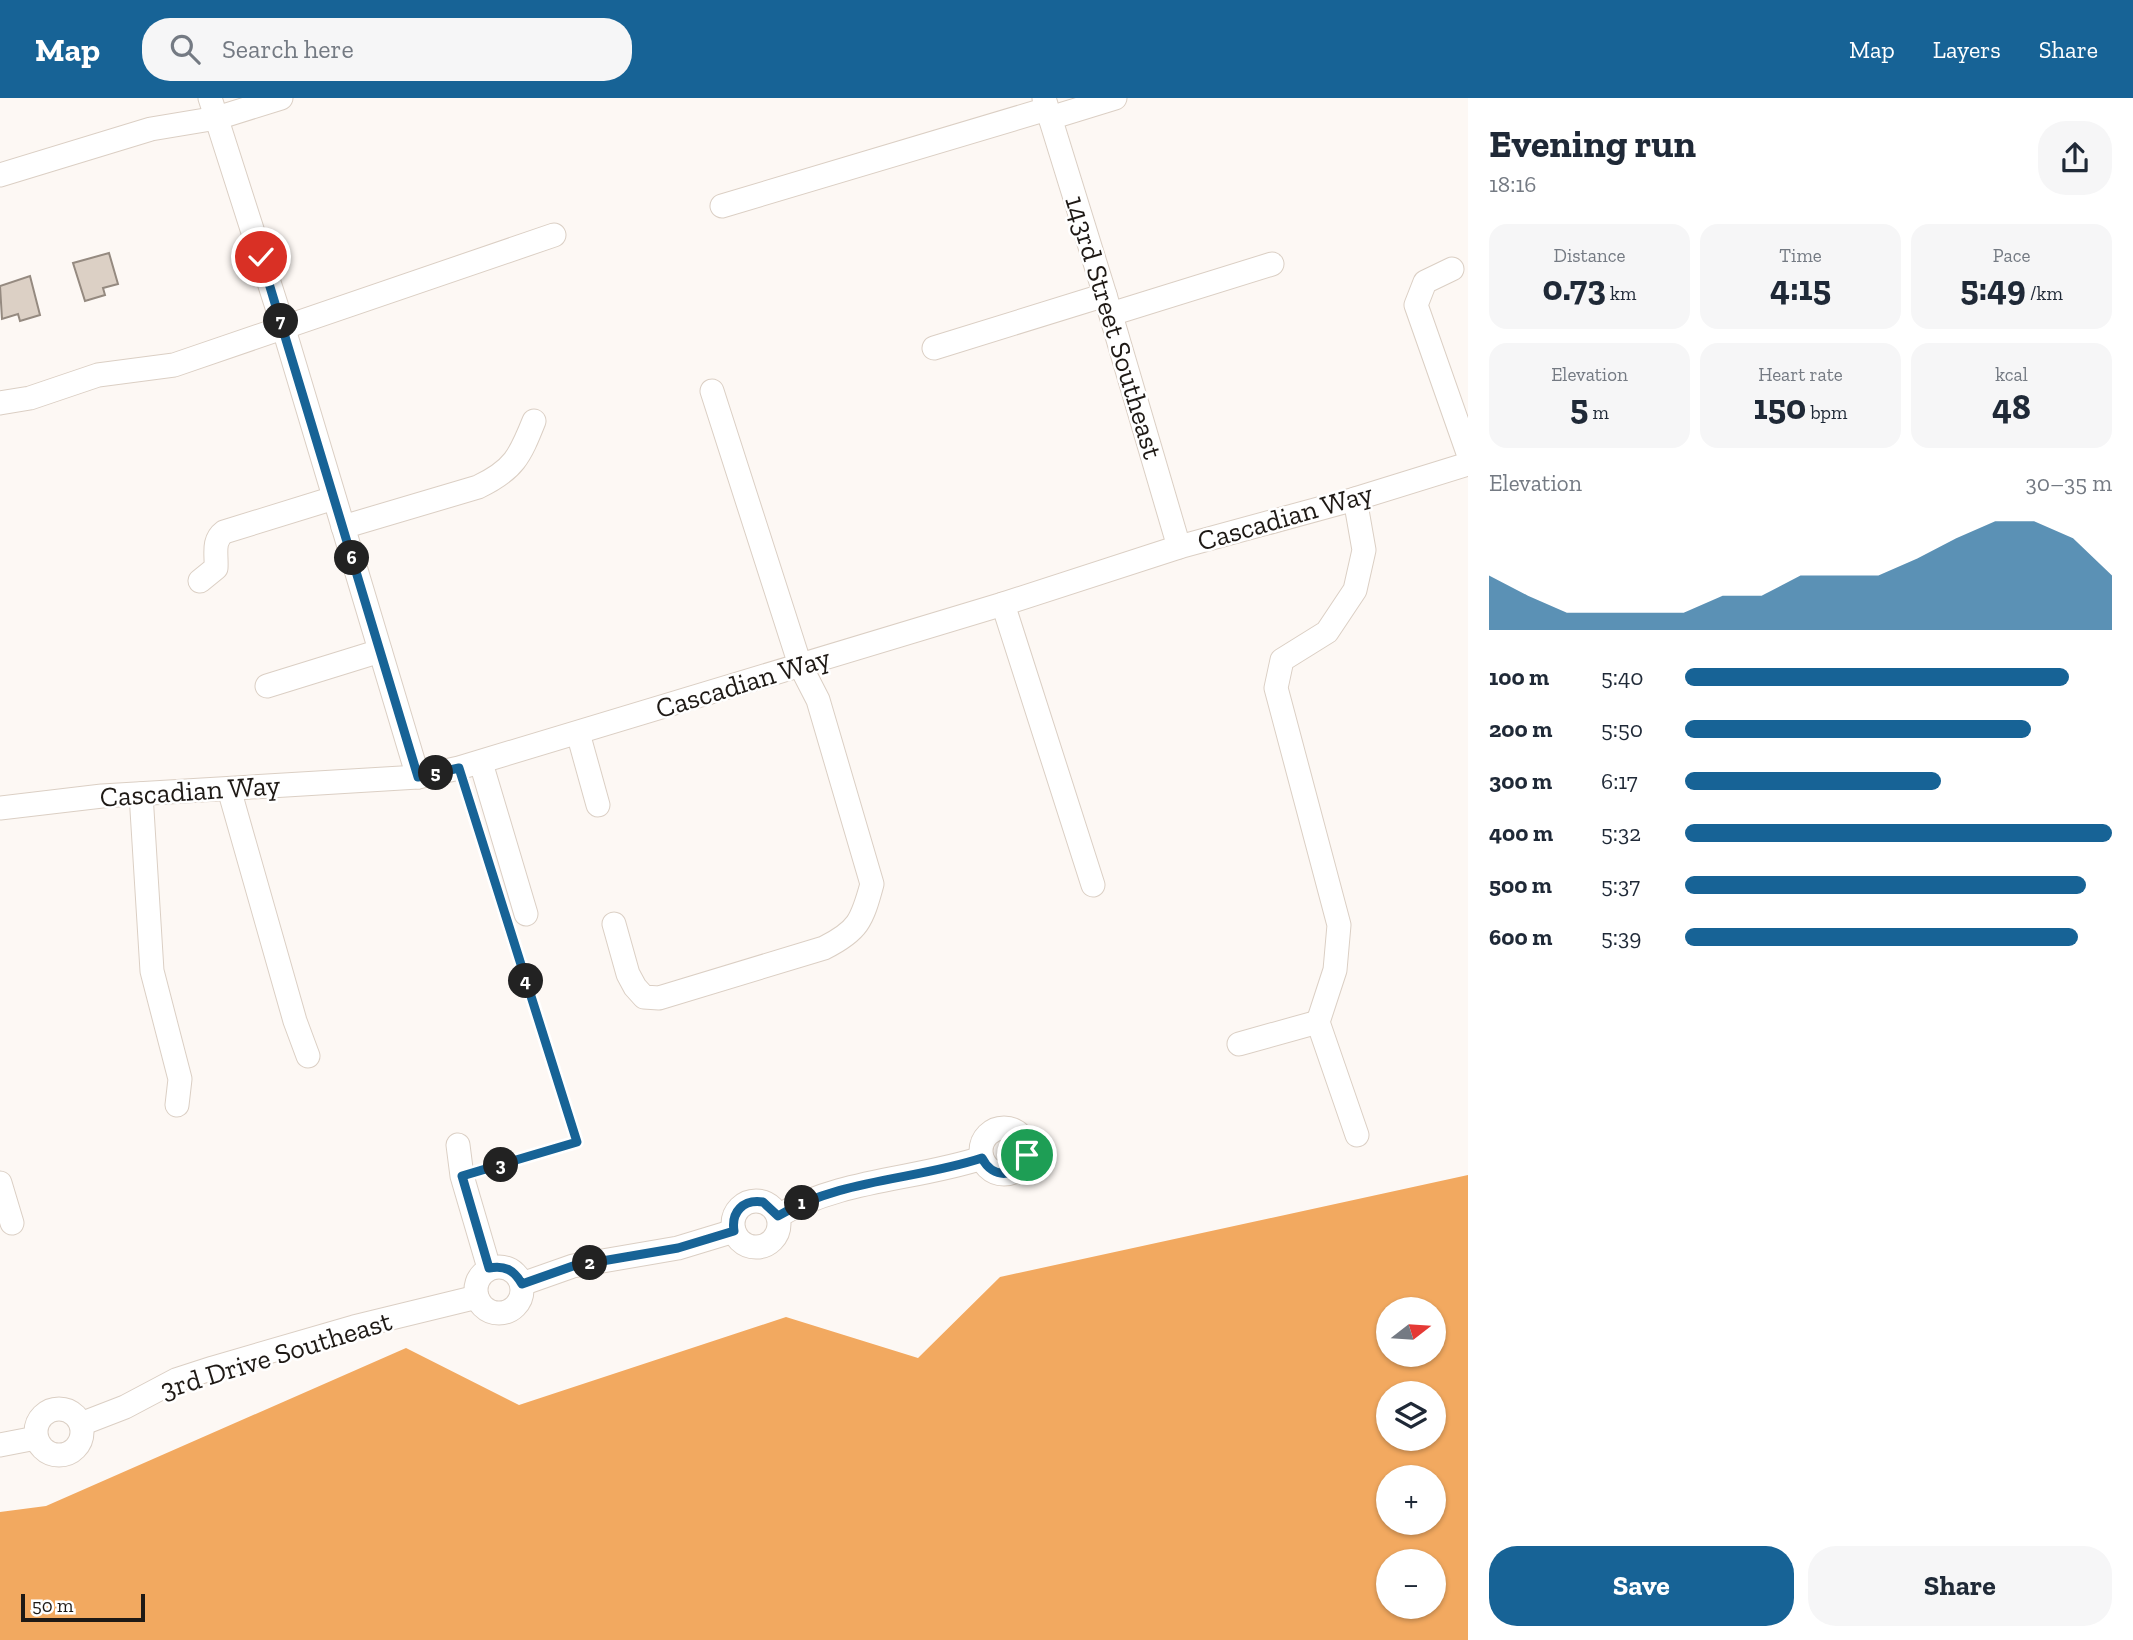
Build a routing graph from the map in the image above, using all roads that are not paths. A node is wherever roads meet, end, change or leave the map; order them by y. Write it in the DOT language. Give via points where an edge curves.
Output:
graph roads {
  1 [pos="281,98"];
  2 [pos="1115,98"];
  3 [pos="213,108"];
  4 [pos="1047,108"];
  5 [pos="0,176"];
  6 [pos="722,206"];
  7 [pos="554,235"];
  8 [pos="1272,264"];
  9 [pos="1452,269"];
  10 [pos="1108,305"];
  11 [pos="283,326"];
  12 [pos="934,348"];
  13 [pos="712,391"];
  14 [pos="0,403"];
  15 [pos="534,421"];
  16 [pos="1468,453"];
  17 [pos="1468,464"];
  18 [pos="334,498"];
  19 [pos="1355,499"];
  20 [pos="343,527"];
  21 [pos="1178,547"];
  22 [pos="200,581"];
  23 [pos="1003,604"];
  24 [pos="380,651"];
  25 [pos="800,665"];
  26 [pos="267,686"];
  27 [pos="578,733"];
  28 [pos="470,766"];
  29 [pos="418,777"];
  30 [pos="229,789"];
  31 [pos="141,794"];
  32 [pos="598,805"];
  33 [pos="0,808"];
  34 [pos="1093,885"];
  35 [pos="516,914"];
  36 [pos="614,924"];
  37 [pos="1318,1022"];
  38 [pos="1239,1044"];
  39 [pos="308,1056"];
  40 [pos="177,1105"];
  41 [pos="1357,1135"];
  42 [pos="458,1145"];
  43 [pos="982,1158"];
  44 [pos="0,1183"];
  45 [pos="778,1216"];
  46 [pos="12,1223"];
  47 [pos="734,1231"];
  48 [pos="489,1268"];
  49 [pos="522,1284"];
  50 [pos="477,1297"];
  51 [pos="80,1424"];
  52 [pos="36,1438"];
  53 [pos="0,1445"];
  1 -- 3 [label="street"];
  2 -- 4 [label="street"];
  3 -- 5 [label="street"];
  3 -- 11 [label="street"];
  4 -- 6 [label="street"];
  4 -- 10 [label="street, 143rd Street Southeast"];
  7 -- 11 [label="street"];
  8 -- 10 [label="street"];
  9 -- 16 [label="street" via="1425,282 1416,305"];
  10 -- 12 [label="street"];
  10 -- 21 [label="street, 143rd Street Southeast"];
  11 -- 14 [label="street" via="174,365 98,375"];
  11 -- 18 [label="street"];
  13 -- 25 [label="street"];
  15 -- 20 [label="street" via="522,453 495,479"];
  17 -- 19 [label="street, Cascadian Way"];
  18 -- 20 [label="street"];
  18 -- 22 [label="street" via="224,532 215,549 216,568"];
  19 -- 21 [label="street, Cascadian Way"];
  19 -- 37 [label="street" via="1364,550 1355,590 1326,632 1282,660 1276,688 1339,925 1335,970"];
  20 -- 24 [label="street"];
  21 -- 23 [label="street, Cascadian Way"];
  23 -- 25 [label="street, Cascadian Way"];
  23 -- 34 [label="street"];
  24 -- 26 [label="street"];
  24 -- 29 [label="street"];
  25 -- 27 [label="street, Cascadian Way"];
  25 -- 36 [label="street" via="818,700 872,884 864,913 849,936 824,948 659,998 644,997 635,987"];
  27 -- 28 [label="street, Cascadian Way"];
  27 -- 32 [label="street"];
  28 -- 29 [label="street, Cascadian Way"];
  28 -- 35 [label="street"];
  29 -- 30 [label="street, Cascadian Way"];
  30 -- 31 [label="street, Cascadian Way"];
  30 -- 39 [label="street"];
  31 -- 33 [label="street, Cascadian Way"];
  31 -- 40 [label="street" via="152,971 180,1079"];
  37 -- 38 [label="street"];
  37 -- 41 [label="street"];
  42 -- 48 [label="street" via="462,1176"];
  43 -- 45 [label="street" via="817,1196"];
  44 -- 46 [label="street"];
  45 -- 47 [label="street" via="763,1202 748,1202 733,1217"];
  45 -- 47 [label="street" via="778,1233 767,1245 743,1244"];
  47 -- 49 [label="street" via="678,1248 573,1266"];
  48 -- 49 [label="street" via="506,1267"];
  48 -- 50 [label="street" via="476,1283"];
  49 -- 50 [label="street" via="520,1300 509,1311 486,1310"];
  50 -- 51 [label="street, 3rd Drive Southeast" via="213,1368"];
  51 -- 52 [label="street" via="71,1412 56,1409 42,1416"];
  51 -- 52 [label="street" via="78,1446 66,1455 44,1450"];
  52 -- 53 [label="street"];
}
